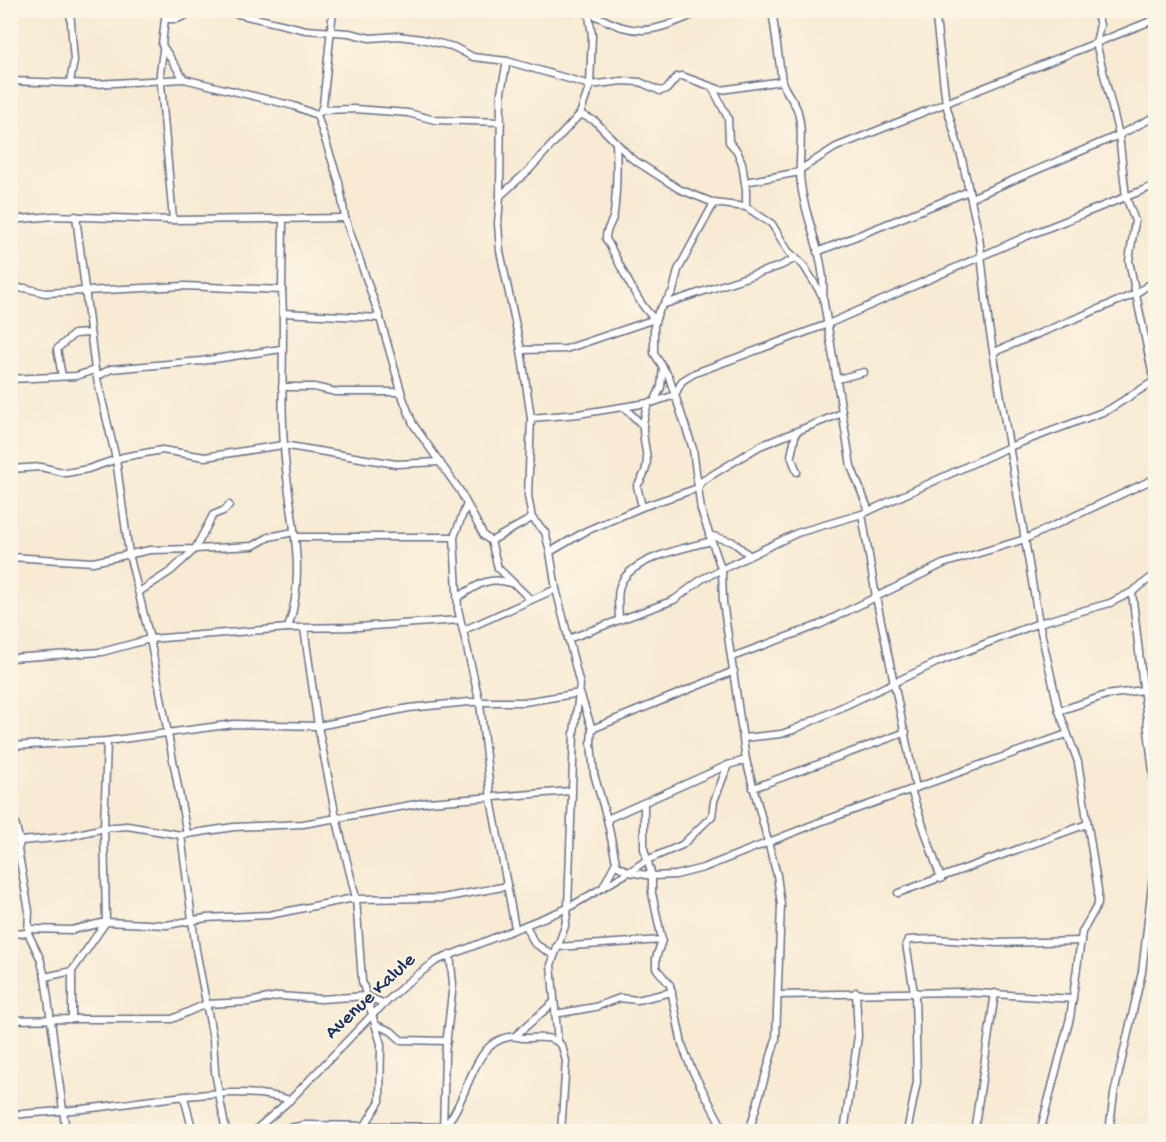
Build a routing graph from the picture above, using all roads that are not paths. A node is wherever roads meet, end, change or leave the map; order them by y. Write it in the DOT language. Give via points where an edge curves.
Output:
graph roads {
  1 [pos="69,10"];
  2 [pos="166,10"];
  3 [pos="198,10"];
  4 [pos="221,10"];
  5 [pos="535,10"];
  6 [pos="705,10"];
  7 [pos="772,10"];
  8 [pos="935,10"];
  9 [pos="1096,10"];
  10 [pos="332,11"];
  11 [pos="590,12"];
  12 [pos="165,19"];
  13 [pos="1155,19"];
  14 [pos="329,32"];
  15 [pos="1096,43"];
  16 [pos="163,50"];
  17 [pos="507,61"];
  18 [pos="184,79"];
  19 [pos="10,81"];
  20 [pos="161,81"];
  21 [pos="782,81"];
  22 [pos="70,82"];
  23 [pos="590,85"];
  24 [pos="712,87"];
  25 [pos="946,104"];
  26 [pos="319,112"];
  27 [pos="580,114"];
  28 [pos="1155,116"];
  29 [pos="501,122"];
  30 [pos="1119,135"];
  31 [pos="616,140"];
  32 [pos="800,170"];
  33 [pos="746,182"];
  34 [pos="1155,185"];
  35 [pos="970,194"];
  36 [pos="500,196"];
  37 [pos="1126,197"];
  38 [pos="714,203"];
  39 [pos="746,207"];
  40 [pos="76,216"];
  41 [pos="345,218"];
  42 [pos="284,219"];
  43 [pos="10,220"];
  44 [pos="173,220"];
  45 [pos="817,252"];
  46 [pos="982,256"];
  47 [pos="796,258"];
  48 [pos="1155,280"];
  49 [pos="10,289"];
  50 [pos="282,290"];
  51 [pos="86,291"];
  52 [pos="1135,294"];
  53 [pos="823,297"];
  54 [pos="665,304"];
  55 [pos="284,313"];
  56 [pos="380,318"];
  57 [pos="655,319"];
  58 [pos="828,324"];
  59 [pos="90,333"];
  60 [pos="281,349"];
  61 [pos="521,350"];
  62 [pos="994,352"];
  63 [pos="663,366"];
  64 [pos="864,372"];
  65 [pos="97,373"];
  66 [pos="62,376"];
  67 [pos="669,377"];
  68 [pos="10,379"];
  69 [pos="838,379"];
  70 [pos="682,381"];
  71 [pos="1155,381"];
  72 [pos="282,387"];
  73 [pos="401,392"];
  74 [pos="675,394"];
  75 [pos="651,402"];
  76 [pos="625,408"];
  77 [pos="842,413"];
  78 [pos="531,418"];
  79 [pos="643,426"];
  80 [pos="796,432"];
  81 [pos="284,445"];
  82 [pos="1009,447"];
  83 [pos="116,459"];
  84 [pos="440,462"];
  85 [pos="10,469"];
  86 [pos="797,472"];
  87 [pos="1155,478"];
  88 [pos="698,488"];
  89 [pos="230,505"];
  90 [pos="466,506"];
  91 [pos="642,507"];
  92 [pos="865,512"];
  93 [pos="532,518"];
  94 [pos="295,535"];
  95 [pos="454,537"];
  96 [pos="710,538"];
  97 [pos="1025,539"];
  98 [pos="490,541"];
  99 [pos="195,549"];
  100 [pos="550,552"];
  101 [pos="129,554"];
  102 [pos="749,555"];
  103 [pos="10,557"];
  104 [pos="498,568"];
  105 [pos="722,571"];
  106 [pos="1155,574"];
  107 [pos="495,579"];
  108 [pos="514,584"];
  109 [pos="556,589"];
  110 [pos="1132,591"];
  111 [pos="139,592"];
  112 [pos="876,597"];
  113 [pos="457,598"];
  114 [pos="531,600"];
  115 [pos="460,620"];
  116 [pos="619,620"];
  117 [pos="1040,623"];
  118 [pos="288,628"];
  119 [pos="304,628"];
  120 [pos="464,630"];
  121 [pos="150,639"];
  122 [pos="568,639"];
  123 [pos="732,657"];
  124 [pos="10,658"];
  125 [pos="734,671"];
  126 [pos="894,681"];
  127 [pos="1143,690"];
  128 [pos="580,693"];
  129 [pos="480,704"];
  130 [pos="1059,711"];
  131 [pos="318,726"];
  132 [pos="592,729"];
  133 [pos="906,732"];
  134 [pos="168,734"];
  135 [pos="1067,734"];
  136 [pos="744,738"];
  137 [pos="106,741"];
  138 [pos="10,746"];
  139 [pos="746,760"];
  140 [pos="728,765"];
  141 [pos="753,788"];
  142 [pos="913,789"];
  143 [pos="571,791"];
  144 [pos="1155,798"];
  145 [pos="491,799"];
  146 [pos="644,803"];
  147 [pos="10,804"];
  148 [pos="336,817"];
  149 [pos="607,819"];
  150 [pos="1087,824"];
  151 [pos="104,828"];
  152 [pos="184,834"];
  153 [pos="10,842"];
  154 [pos="20,842"];
  155 [pos="768,842"];
  156 [pos="1155,850"];
  157 [pos="647,860"];
  158 [pos="616,865"];
  159 [pos="629,872"];
  160 [pos="652,876"];
  161 [pos="941,879"];
  162 [pos="604,885"];
  163 [pos="508,886"];
  164 [pos="898,893"];
  165 [pos="356,898"];
  166 [pos="568,908"];
  167 [pos="191,920"];
  168 [pos="106,922"];
  169 [pos="526,925"];
  170 [pos="515,928"];
  171 [pos="28,931"];
  172 [pos="10,934"];
  173 [pos="662,940"];
  174 [pos="1081,941"];
  175 [pos="556,947"];
  176 [pos="450,954"];
  177 [pos="553,955"];
  178 [pos="72,971"];
  179 [pos="45,977"];
  180 [pos="672,992"];
  181 [pos="856,992"];
  182 [pos="914,992"];
  183 [pos="995,993"];
  184 [pos="778,995"];
  185 [pos="366,996"];
  186 [pos="1074,999"];
  187 [pos="553,1003"];
  188 [pos="206,1004"];
  189 [pos="385,1004"];
  190 [pos="555,1014"];
  191 [pos="371,1016"];
  192 [pos="72,1019"];
  193 [pos="10,1020"];
  194 [pos="49,1021"];
  195 [pos="376,1025"];
  196 [pos="514,1036"];
  197 [pos="447,1041"];
  198 [pos="558,1042"];
  199 [pos="219,1095"];
  200 [pos="184,1097"];
  201 [pos="290,1100"];
  202 [pos="61,1111"];
  203 [pos="10,1115"];
  204 [pos="362,1129"];
  205 [pos="443,1129"];
  206 [pos="66,1131"];
  207 [pos="193,1131"];
  208 [pos="226,1131"];
  209 [pos="253,1131"];
  210 [pos="268,1131"];
  211 [pos="561,1131"];
  212 [pos="724,1131"];
  213 [pos="749,1131"];
  214 [pos="844,1131"];
  215 [pos="907,1131"];
  216 [pos="974,1131"];
  217 [pos="1040,1131"];
  218 [pos="1109,1131"];
  1 -- 22 [label="street" via="74,61"];
  2 -- 12 [label="street"];
  3 -- 12 [label="street" via="177,19"];
  4 -- 14 [label="street" via="286,27"];
  5 -- 11 [label="street"];
  6 -- 11 [label="street" via="643,30 606,23"];
  7 -- 21 [label="street"];
  8 -- 25 [label="street"];
  9 -- 15 [label="street" via="1100,25"];
  10 -- 14 [label="street"];
  11 -- 23 [label="street"];
  12 -- 16 [label="street"];
  13 -- 15 [label="street"];
  14 -- 17 [label="street" via="422,39 454,47 473,57"];
  14 -- 26 [label="street" via="324,98"];
  15 -- 25 [label="street"];
  15 -- 30 [label="street"];
  16 -- 18 [label="street"];
  16 -- 20 [label="street"];
  17 -- 23 [label="street"];
  17 -- 29 [label="street" via="501,81"];
  18 -- 20 [label="street"];
  18 -- 26 [label="street"];
  19 -- 22 [label="street"];
  20 -- 22 [label="street"];
  20 -- 44 [label="street"];
  21 -- 24 [label="street" via="721,90"];
  21 -- 32 [label="street" via="797,110"];
  23 -- 24 [label="street" via="640,82 660,91 682,76"];
  23 -- 27 [label="street"];
  24 -- 33 [label="street" via="728,118 729,141 737,151"];
  25 -- 32 [label="street" via="836,147"];
  25 -- 35 [label="street"];
  26 -- 29 [label="street" via="355,109 408,113 435,120"];
  26 -- 41 [label="street"];
  27 -- 31 [label="street" via="595,121"];
  27 -- 36 [label="street"];
  28 -- 30 [label="street"];
  29 -- 36 [label="street"];
  30 -- 35 [label="street"];
  30 -- 37 [label="street"];
  31 -- 38 [label="street" via="631,158 679,189"];
  31 -- 57 [label="street" via="614,216 606,239 647,313"];
  32 -- 33 [label="street"];
  32 -- 45 [label="street"];
  33 -- 39 [label="street"];
  34 -- 37 [label="street"];
  35 -- 45 [label="street"];
  35 -- 46 [label="street"];
  36 -- 61 [label="street" via="500,251"];
  37 -- 46 [label="street"];
  37 -- 52 [label="street" via="1135,221 1129,261"];
  38 -- 39 [label="street"];
  38 -- 54 [label="street" via="678,270"];
  39 -- 47 [label="street" via="772,224"];
  40 -- 43 [label="street"];
  40 -- 44 [label="street"];
  40 -- 51 [label="street"];
  41 -- 42 [label="street"];
  41 -- 56 [label="street"];
  42 -- 44 [label="street"];
  42 -- 50 [label="street"];
  45 -- 53 [label="street" via="824,277"];
  46 -- 58 [label="street"];
  46 -- 62 [label="street"];
  47 -- 53 [label="street"];
  47 -- 54 [label="street"];
  48 -- 52 [label="street"];
  49 -- 51 [label="street" via="45,293"];
  50 -- 51 [label="street" via="184,286"];
  50 -- 55 [label="street"];
  51 -- 59 [label="street"];
  52 -- 62 [label="street"];
  52 -- 71 [label="street"];
  53 -- 58 [label="street"];
  54 -- 57 [label="street"];
  55 -- 56 [label="street"];
  55 -- 60 [label="street"];
  56 -- 73 [label="street"];
  57 -- 61 [label="street" via="566,349"];
  57 -- 63 [label="street" via="654,353"];
  58 -- 69 [label="street"];
  58 -- 70 [label="street"];
  59 -- 65 [label="street"];
  59 -- 66 [label="street" via="74,334 57,349"];
  60 -- 65 [label="street"];
  60 -- 72 [label="street"];
  61 -- 78 [label="street"];
  62 -- 82 [label="street"];
  63 -- 67 [label="street"];
  63 -- 75 [label="street" via="661,387"];
  64 -- 69 [label="street"];
  65 -- 66 [label="street"];
  65 -- 83 [label="street"];
  66 -- 68 [label="street"];
  67 -- 70 [label="street"];
  67 -- 74 [label="street"];
  69 -- 77 [label="street"];
  70 -- 74 [label="street"];
  71 -- 82 [label="street" via="1108,410"];
  72 -- 73 [label="street"];
  72 -- 81 [label="street"];
  73 -- 84 [label="street" via="413,424"];
  74 -- 75 [label="street"];
  74 -- 88 [label="street" via="693,449"];
  75 -- 76 [label="street"];
  75 -- 79 [label="street"];
  76 -- 78 [label="street"];
  76 -- 79 [label="street"];
  77 -- 80 [label="street"];
  77 -- 92 [label="street" via="851,466"];
  78 -- 93 [label="street" via="528,496"];
  79 -- 91 [label="street" via="649,461 637,486"];
  80 -- 86 [label="street" via="791,456"];
  80 -- 88 [label="street" via="746,454 702,481"];
  81 -- 83 [label="street" via="205,457 162,450"];
  81 -- 84 [label="street" via="396,464"];
  81 -- 94 [label="street"];
  82 -- 92 [label="street"];
  82 -- 97 [label="street"];
  83 -- 85 [label="street" via="66,473 41,466"];
  83 -- 101 [label="street"];
  84 -- 90 [label="street"];
  87 -- 97 [label="street"];
  88 -- 91 [label="street"];
  88 -- 96 [label="street"];
  89 -- 99 [label="street" via="213,515"];
  90 -- 95 [label="street"];
  90 -- 98 [label="street"];
  91 -- 100 [label="street" via="586,531"];
  92 -- 102 [label="street" via="797,533"];
  92 -- 112 [label="street"];
  93 -- 98 [label="street"];
  93 -- 100 [label="street" via="545,532"];
  94 -- 95 [label="street"];
  94 -- 99 [label="street" via="269,537 254,546"];
  94 -- 118 [label="street" via="298,580"];
  95 -- 113 [label="street"];
  96 -- 102 [label="street" via="733,542"];
  96 -- 105 [label="street"];
  96 -- 116 [label="street" via="667,553 629,574 619,592"];
  97 -- 112 [label="street" via="957,558"];
  97 -- 117 [label="street"];
  98 -- 104 [label="street"];
  99 -- 101 [label="street"];
  99 -- 111 [label="street"];
  100 -- 109 [label="street"];
  101 -- 103 [label="street" via="93,562"];
  101 -- 111 [label="street"];
  102 -- 105 [label="street"];
  104 -- 107 [label="street"];
  104 -- 108 [label="street"];
  105 -- 116 [label="street" via="702,579 674,600"];
  105 -- 123 [label="street"];
  106 -- 110 [label="street"];
  107 -- 108 [label="street"];
  107 -- 113 [label="street"];
  108 -- 114 [label="street"];
  109 -- 114 [label="street"];
  109 -- 122 [label="street"];
  110 -- 117 [label="street" via="1110,603"];
  110 -- 127 [label="street"];
  111 -- 121 [label="street"];
  112 -- 123 [label="street" via="819,625"];
  112 -- 126 [label="street"];
  113 -- 115 [label="street"];
  114 -- 120 [label="street"];
  115 -- 119 [label="street"];
  115 -- 120 [label="street"];
  116 -- 122 [label="street"];
  117 -- 126 [label="street"];
  117 -- 130 [label="street"];
  118 -- 119 [label="street"];
  118 -- 121 [label="street"];
  119 -- 131 [label="street"];
  120 -- 129 [label="street"];
  121 -- 124 [label="street" via="102,651"];
  121 -- 134 [label="street"];
  122 -- 128 [label="street"];
  123 -- 125 [label="street"];
  125 -- 132 [label="street"];
  125 -- 136 [label="street"];
  126 -- 133 [label="street"];
  126 -- 136 [label="street" via="793,730"];
  127 -- 130 [label="street" via="1106,695"];
  127 -- 144 [label="street"];
  128 -- 129 [label="street"];
  128 -- 132 [label="street"];
  128 -- 143 [label="street"];
  129 -- 131 [label="street" via="409,708"];
  129 -- 145 [label="street"];
  130 -- 135 [label="street"];
  131 -- 134 [label="street" via="234,724"];
  131 -- 148 [label="street"];
  132 -- 149 [label="street" via="594,774"];
  133 -- 141 [label="street"];
  133 -- 142 [label="street"];
  134 -- 137 [label="street"];
  134 -- 152 [label="street"];
  135 -- 142 [label="street"];
  135 -- 150 [label="street" via="1078,762"];
  136 -- 139 [label="street"];
  137 -- 138 [label="street"];
  137 -- 151 [label="street"];
  139 -- 140 [label="street"];
  139 -- 141 [label="street"];
  140 -- 146 [label="street"];
  140 -- 157 [label="street, Avenue Kalule" via="712,816 682,845"];
  141 -- 155 [label="street"];
  142 -- 155 [label="street"];
  142 -- 161 [label="street"];
  143 -- 145 [label="street"];
  143 -- 166 [label="street"];
  145 -- 148 [label="street" via="428,802"];
  145 -- 163 [label="street"];
  146 -- 149 [label="street"];
  146 -- 157 [label="street"];
  147 -- 154 [label="street"];
  148 -- 152 [label="street" via="303,824"];
  148 -- 165 [label="street"];
  149 -- 158 [label="street"];
  150 -- 161 [label="street"];
  150 -- 174 [label="street" via="1098,904 1085,925"];
  151 -- 152 [label="street" via="127,826"];
  151 -- 154 [label="street"];
  151 -- 168 [label="street"];
  152 -- 167 [label="street"];
  153 -- 154 [label="street"];
  154 -- 171 [label="street"];
  155 -- 160 [label="street" via="703,868"];
  155 -- 184 [label="street" via="781,905"];
  156 -- 218 [label="street" via="1142,972"];
  157 -- 159 [label="street, Avenue Kalule"];
  157 -- 160 [label="street"];
  158 -- 159 [label="street"];
  158 -- 162 [label="street"];
  159 -- 160 [label="street"];
  159 -- 162 [label="street, Avenue Kalule"];
  160 -- 173 [label="street"];
  161 -- 164 [label="street"];
  162 -- 166 [label="street, Avenue Kalule"];
  163 -- 165 [label="street" via="442,898"];
  163 -- 170 [label="street"];
  165 -- 167 [label="street" via="269,915"];
  165 -- 185 [label="street"];
  166 -- 169 [label="street, Avenue Kalule"];
  166 -- 175 [label="street"];
  167 -- 168 [label="street" via="167,925"];
  167 -- 188 [label="street"];
  168 -- 171 [label="street" via="72,930"];
  168 -- 178 [label="street"];
  169 -- 170 [label="street, Avenue Kalule"];
  169 -- 177 [label="street" via="534,943"];
  170 -- 176 [label="street, Avenue Kalule"];
  171 -- 172 [label="street"];
  171 -- 179 [label="street"];
  173 -- 175 [label="street"];
  173 -- 180 [label="street" via="656,968"];
  174 -- 182 [label="street" via="908,940"];
  174 -- 186 [label="street"];
  175 -- 177 [label="street"];
  176 -- 189 [label="street, Avenue Kalule" via="424,969"];
  176 -- 197 [label="street" via="453,984"];
  177 -- 187 [label="street"];
  178 -- 179 [label="street"];
  178 -- 192 [label="street"];
  179 -- 194 [label="street"];
  180 -- 190 [label="street" via="637,1000 620,998"];
  180 -- 212 [label="street" via="682,1044"];
  181 -- 182 [label="street"];
  181 -- 184 [label="street"];
  181 -- 214 [label="street" via="858,1036"];
  182 -- 183 [label="street"];
  182 -- 215 [label="street" via="917,1082"];
  183 -- 186 [label="street"];
  183 -- 216 [label="street"];
  184 -- 213 [label="street" via="776,1039"];
  185 -- 188 [label="street" via="279,996"];
  185 -- 189 [label="street"];
  185 -- 191 [label="street"];
  186 -- 217 [label="street"];
  187 -- 190 [label="street"];
  187 -- 196 [label="street"];
  188 -- 192 [label="street" via="172,1019"];
  188 -- 199 [label="street"];
  189 -- 191 [label="street, Avenue Kalule"];
  190 -- 198 [label="street"];
  191 -- 195 [label="street"];
  191 -- 201 [label="street, Avenue Kalule"];
  192 -- 194 [label="street"];
  193 -- 194 [label="street"];
  194 -- 202 [label="street"];
  195 -- 197 [label="street" via="401,1040"];
  195 -- 204 [label="street" via="381,1044 381,1095"];
  196 -- 198 [label="street"];
  196 -- 205 [label="street" via="492,1045 473,1068 462,1100"];
  197 -- 205 [label="street"];
  198 -- 211 [label="street" via="566,1061"];
  199 -- 200 [label="street"];
  199 -- 201 [label="street" via="273,1095"];
  199 -- 208 [label="street"];
  200 -- 202 [label="street"];
  200 -- 207 [label="street"];
  201 -- 209 [label="street, Avenue Kalule"];
  202 -- 203 [label="street"];
  202 -- 206 [label="street"];
  204 -- 205 [label="street"];
  204 -- 210 [label="street" via="305,1125"];
}
